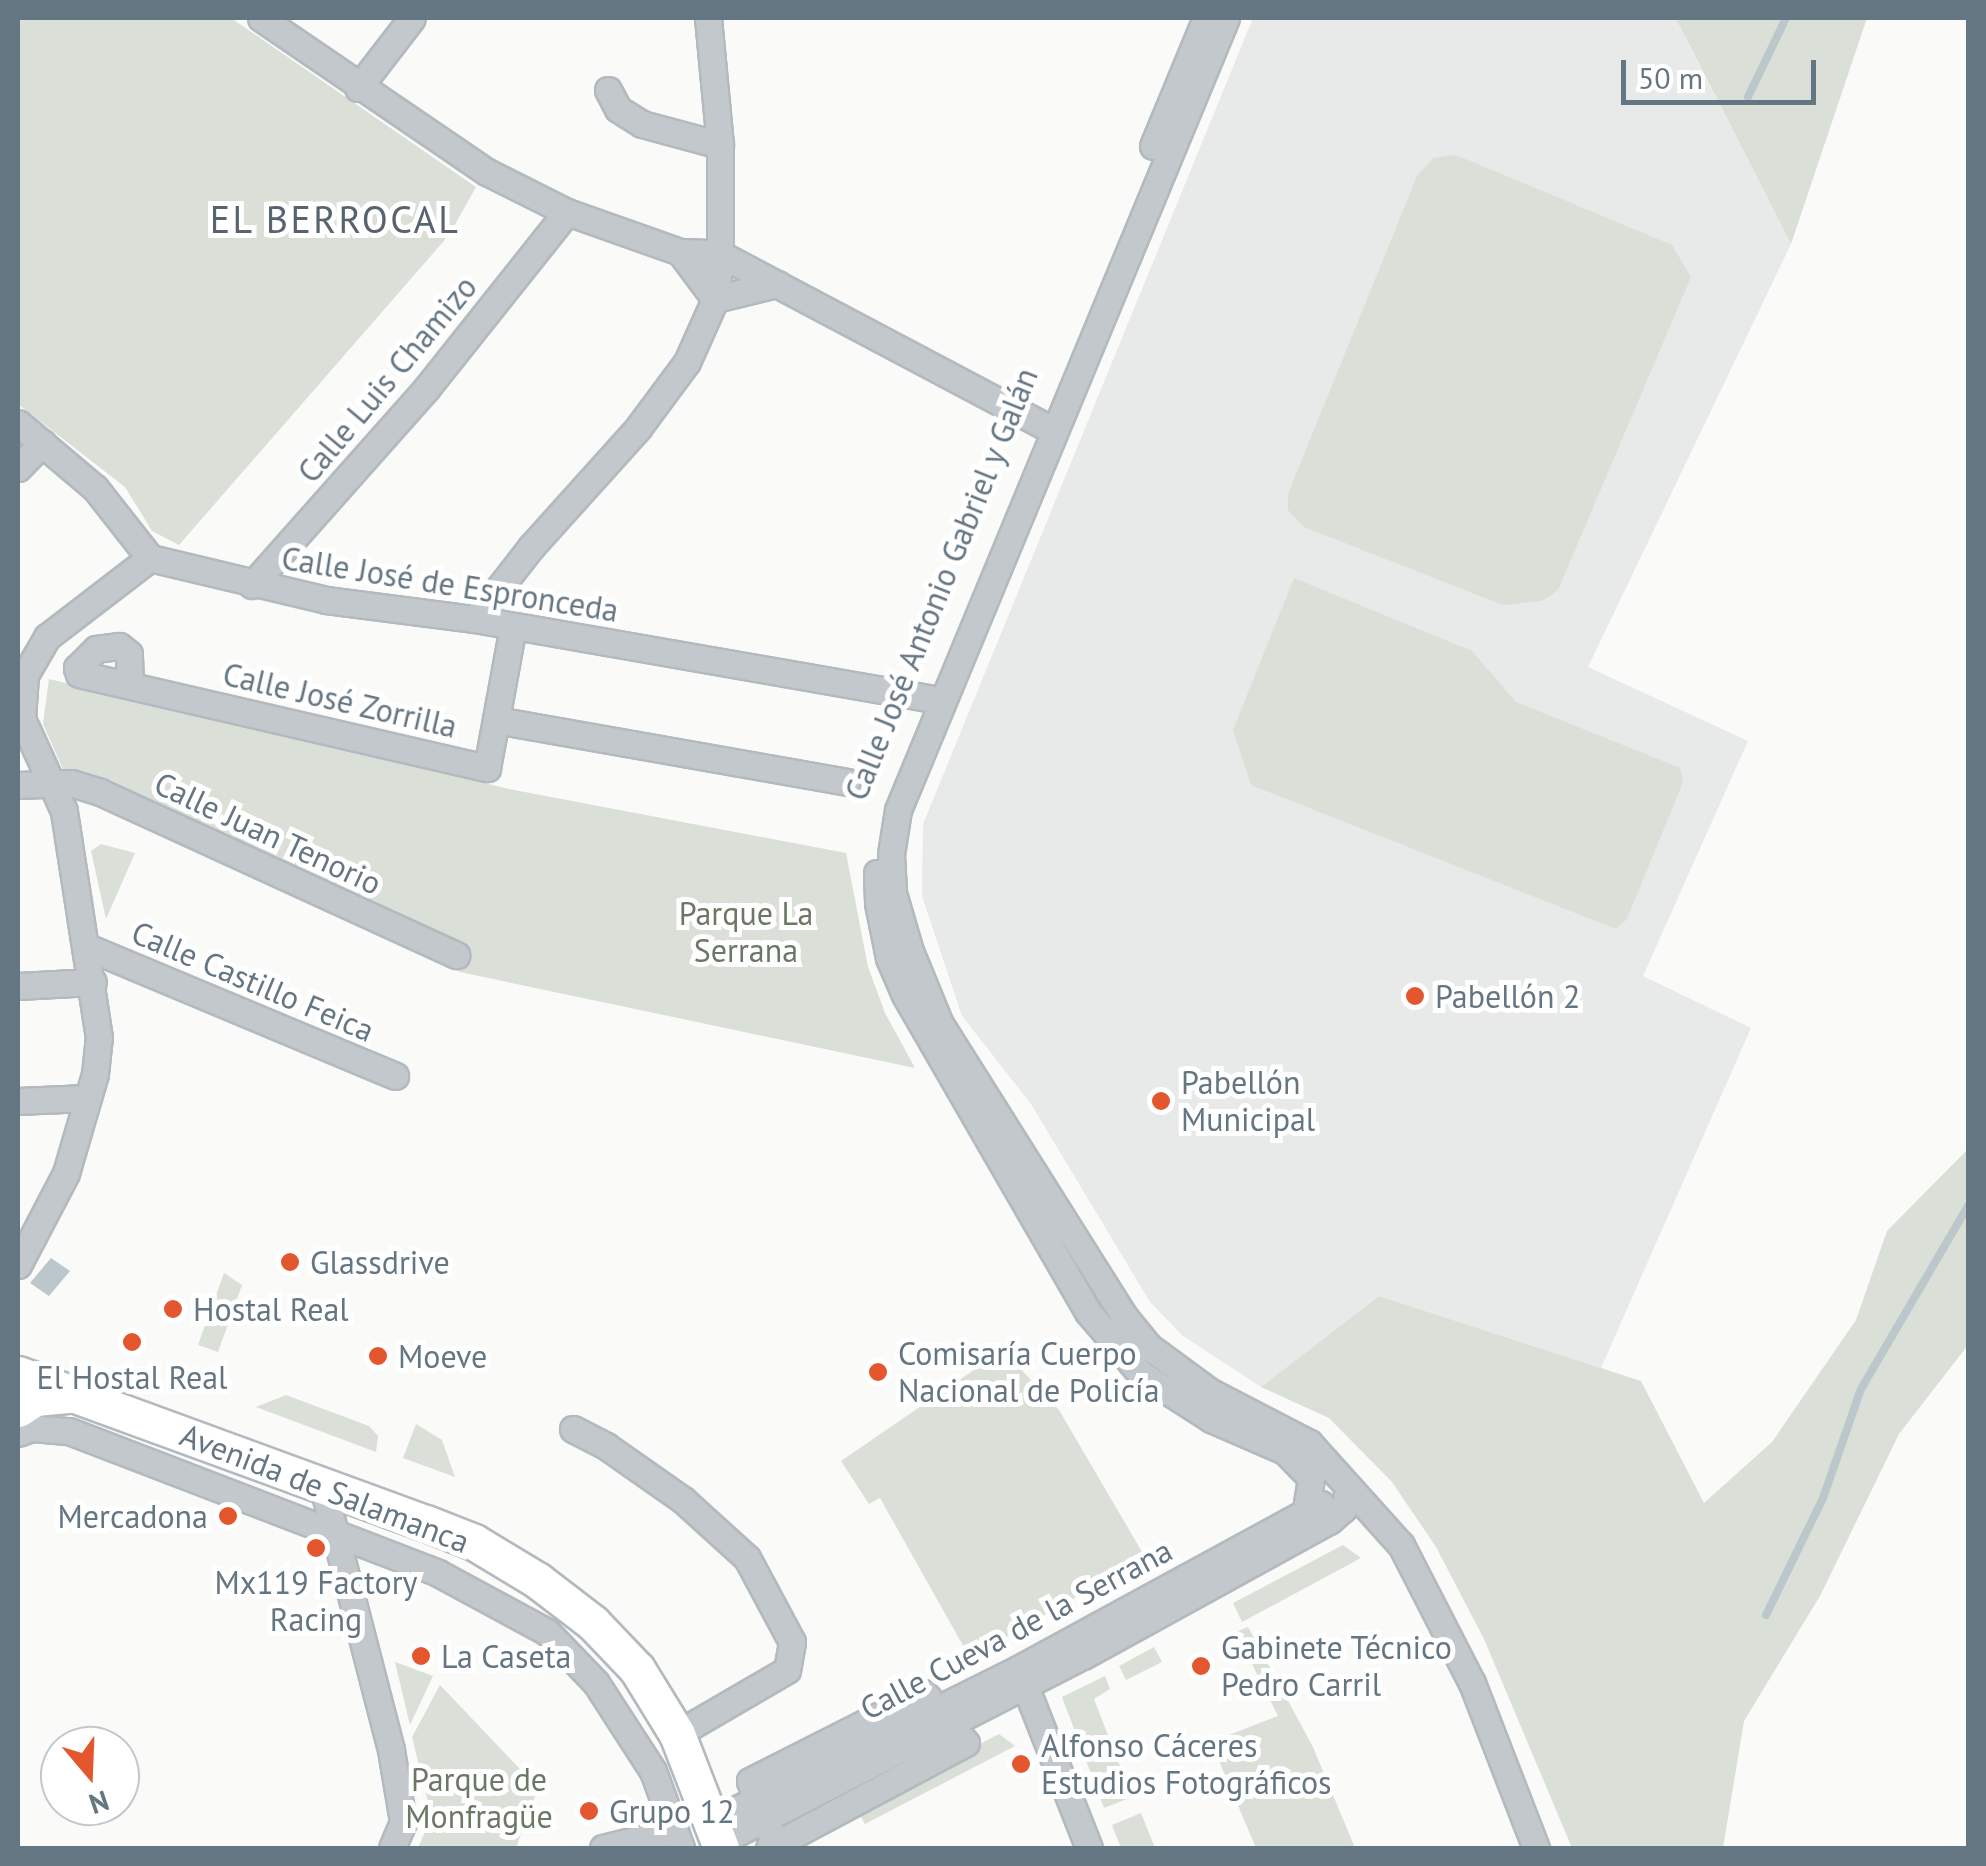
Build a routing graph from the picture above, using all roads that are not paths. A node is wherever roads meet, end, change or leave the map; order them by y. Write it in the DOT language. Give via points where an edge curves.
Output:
graph roads {
  1 [pos="260,18"];
  2 [pos="412,18"];
  3 [pos="708,18"];
  4 [pos="1206,18"];
  5 [pos="1226,18"];
  6 [pos="358,88"];
  7 [pos="608,90"];
  8 [pos="720,145"];
  9 [pos="567,212"];
  10 [pos="680,252"];
  11 [pos="718,252"];
  12 [pos="777,284"];
  13 [pos="715,299"];
  14 [pos="18,422"];
  15 [pos="1046,426"];
  16 [pos="42,443"];
  17 [pos="18,468"];
  18 [pos="150,558"];
  19 [pos="252,585"];
  20 [pos="475,619"];
  21 [pos="512,626"];
  22 [pos="130,685"];
  23 [pos="929,698"];
  24 [pos="496,720"];
  25 [pos="847,782"];
  26 [pos="49,784"];
  27 [pos="18,785"];
  28 [pos="87,947"];
  29 [pos="456,955"];
  30 [pos="93,982"];
  31 [pos="18,986"];
  32 [pos="395,1076"];
  33 [pos="87,1098"];
  34 [pos="18,1101"];
  35 [pos="18,1264"];
  36 [pos="18,1374"];
  37 [pos="78,1394"];
  38 [pos="18,1409"];
  39 [pos="573,1429"];
  40 [pos="18,1433"];
  41 [pos="1284,1451"];
  42 [pos="322,1482"];
  43 [pos="1348,1491"];
  44 [pos="1318,1516"];
  45 [pos="1380,1524"];
  46 [pos="333,1532"];
  47 [pos="1022,1677"];
  48 [pos="944,1716"];
  49 [pos="677,1734"];
  50 [pos="767,1829"];
  51 [pos="718,1837"];
  52 [pos="678,1839"];
  53 [pos="392,1848"];
  54 [pos="604,1848"];
  55 [pos="1090,1848"];
  56 [pos="1536,1848"];
  1 -- 6 [label="street"];
  2 -- 6 [label="street"];
  3 -- 8 [label="street"];
  4 -- 15 [label="street, Calle José Antonio Gabriel y Galán"];
  5 -- 15 [label="street, Calle José Antonio Gabriel y Galán"];
  6 -- 9 [label="street" via="487,172"];
  7 -- 8 [label="street" via="618,109 642,124"];
  8 -- 11 [label="street"];
  9 -- 10 [label="street"];
  9 -- 19 [label="street, Calle Luis Chamizo" via="426,390"];
  10 -- 11 [label="street"];
  10 -- 13 [label="street"];
  11 -- 12 [label="street"];
  11 -- 13 [label="street"];
  12 -- 13 [label="street"];
  12 -- 15 [label="street"];
  13 -- 20 [label="street" via="687,362 638,428"];
  14 -- 16 [label="street"];
  15 -- 23 [label="street, Calle José Antonio Gabriel y Galán"];
  15 -- 43 [label="street, Calle José Antonio Gabriel y Galán" via="898,810 893,893 940,1024 1124,1316 1148,1346 1210,1392 1309,1443"];
  16 -- 17 [label="street"];
  16 -- 18 [label="street" via="95,488"];
  18 -- 19 [label="street, Calle José de Espronceda"];
  18 -- 26 [label="street" via="47,637 25,674 22,719"];
  19 -- 20 [label="street, Calle José de Espronceda"];
  20 -- 21 [label="street, Calle José de Espronceda"];
  21 -- 23 [label="street, Calle José de Espronceda"];
  21 -- 24 [label="street, Calle José Zorrilla"];
  22 -- 24 [label="street, Calle José Zorrilla" via="487,768"];
  23 -- 41 [label="street, Calle José Antonio Gabriel y Galán" via="882,816 877,851 889,958 905,995 1110,1342 1141,1374 1210,1419"];
  24 -- 25 [label="street, Calle José Zorrilla"];
  26 -- 27 [label="street, Calle Juan Tenorio"];
  26 -- 28 [label="street" via="64,811"];
  26 -- 29 [label="street, Calle Juan Tenorio" via="71,782 100,792"];
  28 -- 30 [label="street"];
  28 -- 32 [label="street, Calle Castillo Feica"];
  30 -- 31 [label="street"];
  30 -- 33 [label="street" via="99,1038"];
  33 -- 34 [label="street"];
  33 -- 35 [label="street" via="66,1173"];
  36 -- 37 [label="main road, Avenida de Salamanca"];
  37 -- 38 [label="main road, Avenida de Salamanca" via="35,1398"];
  37 -- 42 [label="main road, Avenida de Salamanca"];
  39 -- 49 [label="street" via="683,1500 747,1558 792,1642 787,1670"];
  40 -- 46 [label="street" via="69,1431"];
  41 -- 43 [label="street, Calle José Antonio Gabriel y Galán"];
  41 -- 44 [label="street" via="1311,1478"];
  42 -- 46 [label="street"];
  42 -- 49 [label="main road, Avenida de Salamanca" via="474,1542 537,1580 638,1669"];
  43 -- 44 [label="street, Calle Cueva de la Serrana"];
  43 -- 45 [label="street"];
  44 -- 45 [label="street"];
  44 -- 47 [label="street, Calle Cueva de la Serrana"];
  45 -- 56 [label="street" via="1401,1545 1472,1683"];
  46 -- 52 [label="street" via="454,1580 546,1632 596,1683 653,1772"];
  46 -- 53 [label="street" via="390,1750 403,1822"];
  47 -- 48 [label="street, Calle Cueva de la Serrana"];
  47 -- 55 [label="street"];
  48 -- 50 [label="street" via="966,1743"];
  48 -- 50 [label="street" via="924,1694 750,1780"];
  49 -- 51 [label="main road, Avenida de Salamanca"];
  50 -- 51 [label="street"];
  52 -- 54 [label="street"];
}
